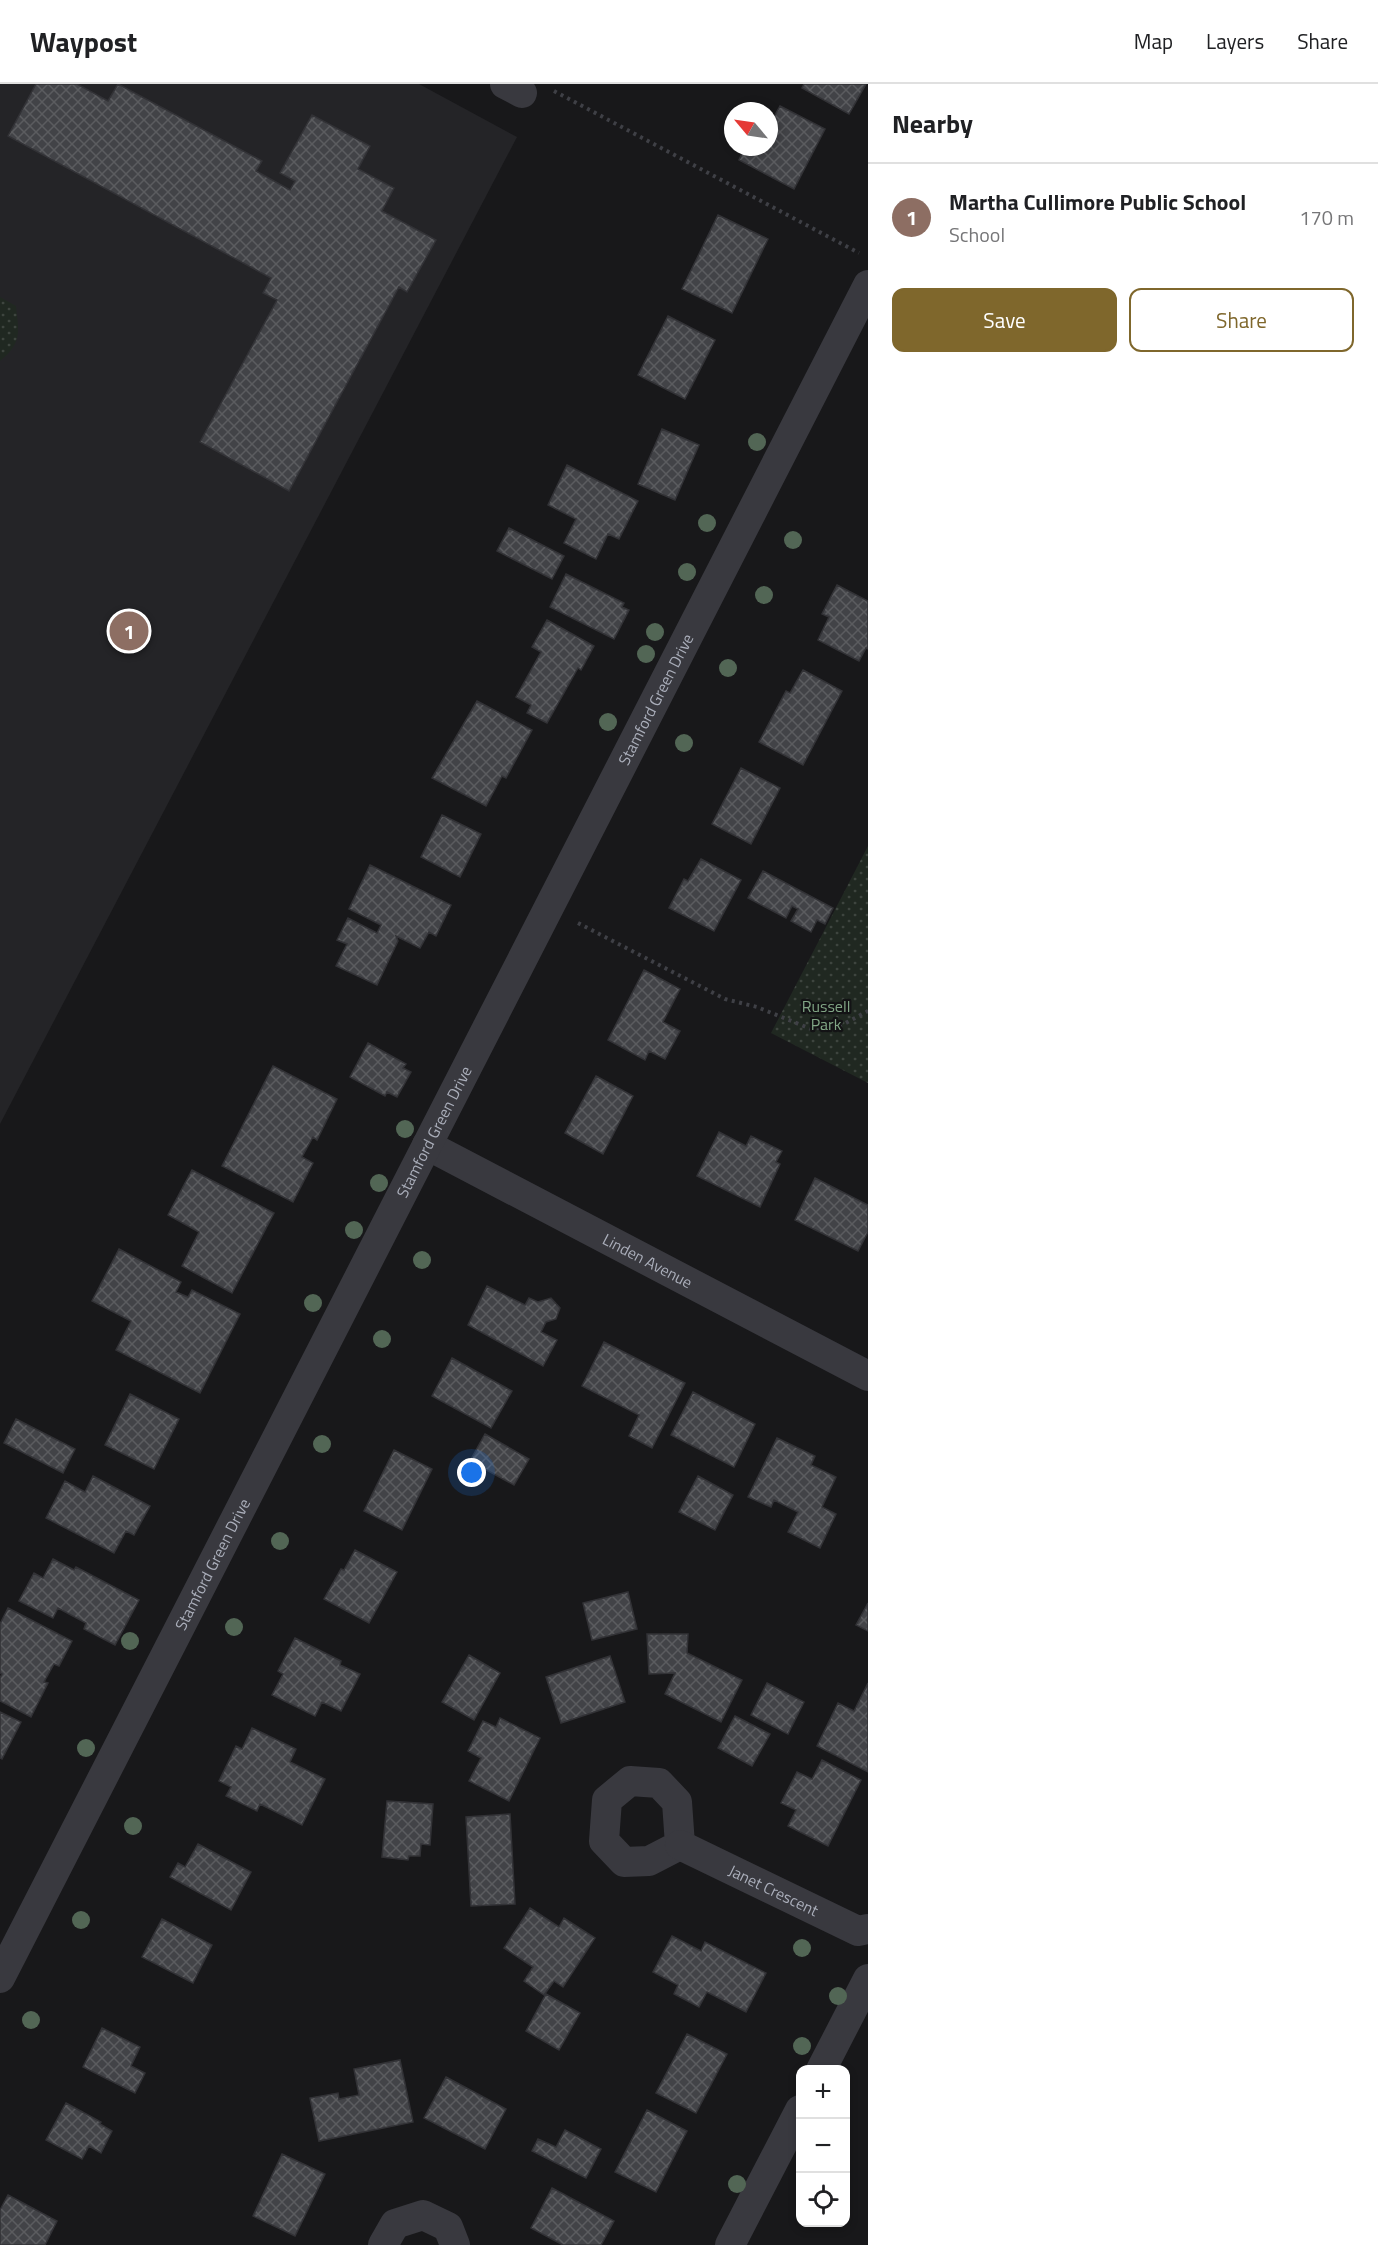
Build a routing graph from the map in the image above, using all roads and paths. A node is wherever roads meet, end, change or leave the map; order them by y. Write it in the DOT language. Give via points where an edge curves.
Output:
graph roads {
  1 [pos="514,89"];
  2 [pos="868,258"];
  3 [pos="868,285"];
  4 [pos="549,908"];
  5 [pos="868,1011"];
  6 [pos="427,1145"];
  7 [pos="868,1376"];
  8 [pos="680,1845"];
  9 [pos="868,1929"];
  10 [pos="0,1978"];
  11 [pos="868,1979"];
  12 [pos="824,2065"];
  13 [pos="796,2119"];
  14 [pos="383,2245"];
  15 [pos="454,2245"];
  16 [pos="730,2245"];
  1 -- 2 [label="path" via="543,85"];
  3 -- 4 [label="street, Stamford Green Drive"];
  4 -- 5 [label="path" via="725,999 811,1029 842,1025"];
  4 -- 6 [label="street, Stamford Green Drive"];
  6 -- 7 [label="street, Linden Avenue"];
  6 -- 10 [label="street, Stamford Green Drive"];
  8 -- 9 [label="street, Janet Crescent" via="858,1931"];
  11 -- 12 [label="street"];
  13 -- 16 [label="street"];
  14 -- 15 [label="street" via="394,2224 423,2215 448,2227"];
}
